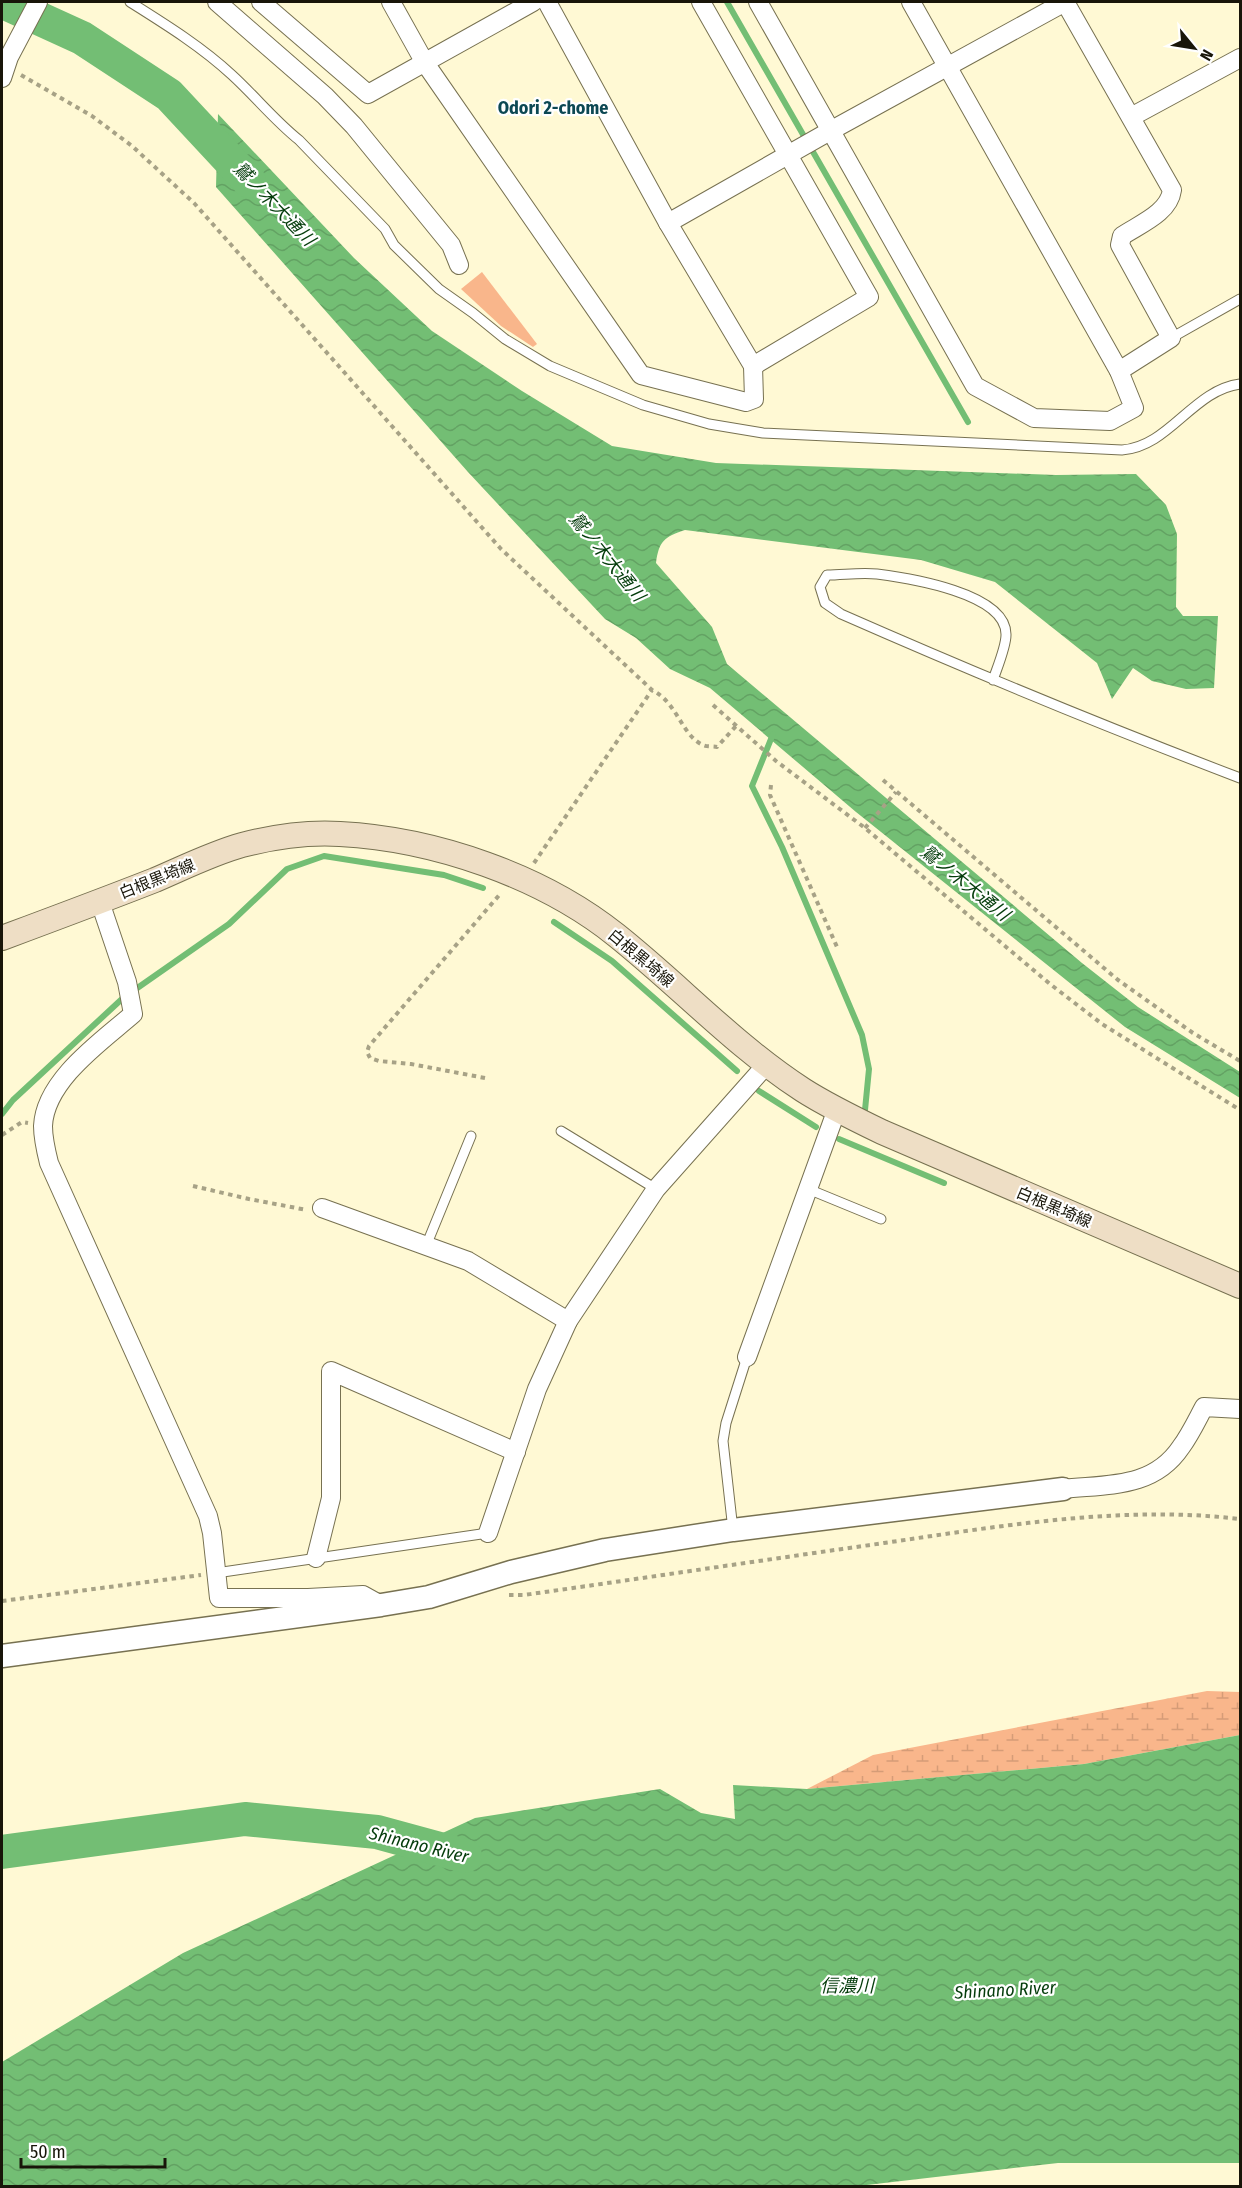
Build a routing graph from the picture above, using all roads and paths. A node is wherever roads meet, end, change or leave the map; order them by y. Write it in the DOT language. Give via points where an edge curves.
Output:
graph roads {
  1 [pos="38,2"];
  2 [pos="130,2"];
  3 [pos="217,2"];
  4 [pos="261,2"];
  5 [pos="391,2"];
  6 [pos="533,2"];
  7 [pos="547,2"];
  8 [pos="702,2"];
  9 [pos="758,2"];
  10 [pos="910,2"];
  11 [pos="1065,2"];
  12 [pos="1240,58"];
  13 [pos="425,63"];
  14 [pos="946,66"];
  15 [pos="5,67"];
  16 [pos="1131,117"];
  17 [pos="830,131"];
  18 [pos="788,155"];
  19 [pos="668,223"];
  20 [pos="459,265"];
  21 [pos="1240,299"];
  22 [pos="1172,338"];
  23 [pos="753,366"];
  24 [pos="1119,371"];
  25 [pos="1240,384"];
  26 [pos="993,680"];
  27 [pos="652,690"];
  28 [pos="713,705"];
  29 [pos="736,726"];
  30 [pos="1240,778"];
  31 [pos="883,780"];
  32 [pos="771,785"];
  33 [pos="896,792"];
  34 [pos="866,827"];
  35 [pos="519,877"];
  36 [pos="100,902"];
  37 [pos="2,938"];
  38 [pos="837,947"];
  39 [pos="1240,1061"];
  40 [pos="767,1064"];
  41 [pos="485,1078"];
  42 [pos="837,1110"];
  43 [pos="1240,1110"];
  44 [pos="43,1124"];
  45 [pos="561,1131"];
  46 [pos="2,1135"];
  47 [pos="471,1136"];
  48 [pos="194,1186"];
  49 [pos="656,1189"];
  50 [pos="808,1189"];
  51 [pos="322,1208"];
  52 [pos="881,1219"];
  53 [pos="426,1246"];
  54 [pos="1240,1286"];
  55 [pos="568,1321"];
  56 [pos="747,1357"];
  57 [pos="1240,1409"];
  58 [pos="516,1452"];
  59 [pos="1063,1489"];
  60 [pos="1240,1519"];
  61 [pos="733,1530"];
  62 [pos="488,1533"];
  63 [pos="316,1558"];
  64 [pos="216,1573"];
  65 [pos="500,1595"];
  66 [pos="2,1601"];
  67 [pos="381,1605"];
  68 [pos="2,1656"];
  1 -- 15 [label="street"];
  2 -- 25 [label="lane" via="231,74 385,229 394,244 439,290 532,356 643,405 710,424 763,433 1122,450 1151,441 1218,389"];
  3 -- 20 [label="street" via="354,126 451,245"];
  4 -- 13 [label="street" via="368,94"];
  5 -- 13 [label="street"];
  6 -- 13 [label="street"];
  7 -- 19 [label="street"];
  8 -- 18 [label="street"];
  9 -- 17 [label="street"];
  10 -- 14 [label="street"];
  11 -- 14 [label="street"];
  11 -- 16 [label="street"];
  12 -- 16 [label="street"];
  13 -- 23 [label="street" via="641,375 746,402 754,399"];
  14 -- 17 [label="street"];
  14 -- 24 [label="street"];
  15 -- 27 [label="path" via="92,116 132,146 194,203 501,549"];
  16 -- 22 [label="street" via="1172,190 1166,207 1122,236 1120,245"];
  17 -- 18 [label="street"];
  17 -- 24 [label="street" via="975,386 1034,418 1110,421 1134,408"];
  18 -- 19 [label="street"];
  18 -- 23 [label="street" via="869,297"];
  19 -- 23 [label="street"];
  21 -- 22 [label="lane"];
  22 -- 24 [label="street"];
  26 -- 26 [label="lane" via="841,614 825,603 820,587 826,575 875,574 946,587 986,604 1002,621 1006,635"];
  26 -- 30 [label="lane"];
  27 -- 29 [label="path" via="670,703 689,732 704,746 717,747"];
  27 -- 35 [label="path"];
  28 -- 29 [label="path"];
  29 -- 34 [label="path" via="776,761"];
  31 -- 33 [label="path"];
  32 -- 38 [label="path" via="770,795"];
  33 -- 34 [label="path"];
  33 -- 39 [label="path" via="1118,980"];
  34 -- 43 [label="path" via="1102,1024"];
  35 -- 36 [label="main road, 白根黒埼線" via="445,852 385,839 339,833 292,835 241,845"];
  35 -- 40 [label="main road, 白根黒埼線" via="615,934"];
  35 -- 41 [label="path" via="367,1052 379,1061"];
  36 -- 37 [label="main road, 白根黒埼線"];
  36 -- 44 [label="street" via="127,982 133,1014 60,1083"];
  40 -- 42 [label="main road, 白根黒埼線"];
  40 -- 49 [label="street"];
  42 -- 50 [label="street"];
  42 -- 54 [label="main road, 白根黒埼線"];
  44 -- 46 [label="path" via="22,1122"];
  44 -- 64 [label="street" via="49,1163 208,1516"];
  45 -- 49 [label="lane"];
  47 -- 53 [label="lane"];
  48 -- 51 [label="path" via="303,1210"];
  49 -- 55 [label="street"];
  50 -- 52 [label="lane"];
  50 -- 56 [label="street"];
  51 -- 53 [label="street"];
  53 -- 55 [label="street" via="468,1261"];
  55 -- 58 [label="street" via="537,1389"];
  56 -- 61 [label="lane" via="723,1442"];
  57 -- 59 [label="street" via="1204,1407 1180,1449 1158,1471 1137,1481"];
  58 -- 62 [label="street"];
  58 -- 63 [label="street" via="331,1371 331,1498"];
  59 -- 61 [label="street"];
  60 -- 65 [label="path" via="1103,1515 970,1530 524,1595"];
  61 -- 67 [label="street" via="604,1550 429,1597"];
  62 -- 63 [label="lane"];
  63 -- 64 [label="lane"];
  64 -- 66 [label="path"];
  64 -- 67 [label="street" via="219,1598 363,1595"];
  67 -- 68 [label="street"];
}
